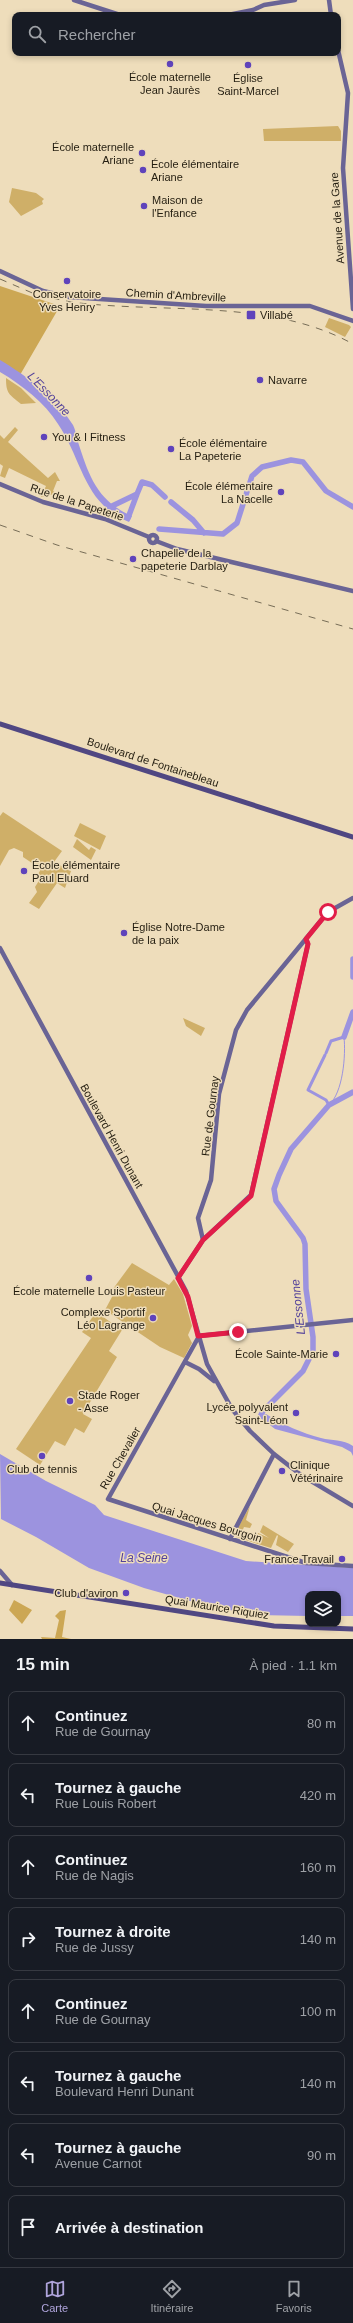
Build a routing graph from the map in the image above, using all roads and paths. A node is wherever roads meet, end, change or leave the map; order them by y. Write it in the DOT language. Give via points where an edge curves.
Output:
graph roads {
  1 [pos="74,0"];
  2 [pos="295,0"];
  3 [pos="329,0"];
  4 [pos="111,12"];
  5 [pos="243,12"];
  6 [pos="331,12"];
  7 [pos="339,56"];
  8 [pos="0,271"];
  9 [pos="353,309"];
  10 [pos="353,321"];
  11 [pos="0,484"];
  12 [pos="353,592"];
  13 [pos="0,724"];
  14 [pos="353,837"];
  15 [pos="353,898"];
  16 [pos="306,939"];
  17 [pos="0,948"];
  18 [pos="203,1240"];
  19 [pos="178,1278"];
  20 [pos="353,1320"];
  21 [pos="198,1336"];
  22 [pos="199,1344"];
  23 [pos="185,1363"];
  24 [pos="206,1364"];
  25 [pos="199,1369"];
  26 [pos="205,1370"];
  27 [pos="212,1377"];
  28 [pos="216,1383"];
  29 [pos="274,1454"];
  30 [pos="108,1499"];
  31 [pos="353,1506"];
  32 [pos="230,1539"];
  33 [pos="353,1565"];
  34 [pos="0,1571"];
  35 [pos="2,1583"];
  36 [pos="12,1585"];
  37 [pos="353,1629"];
  1 -- 4 [label="street"];
  2 -- 5 [label="street" via="264,5"];
  3 -- 6 [label="street"];
  7 -- 9 [label="street, Avenue de la Gare" via="347,87 343,168"];
  8 -- 10 [label="street, Chemin d'Ambreville" via="43,291 73,298 206,306 310,306"];
  11 -- 12 [label="street, Rue de la Papeterie" via="43,502 105,520 149,537 151,542 156,541 177,549"];
  13 -- 14 [label="main road, Boulevard de Fontainebleau"];
  15 -- 16 [label="street, Rue de Gournay" via="333,908"];
  16 -- 18 [label="street" via="308,944 251,1196"];
  16 -- 18 [label="street, Rue de Gournay" via="247,1010 236,1030 219,1094 212,1175 198,1218"];
  17 -- 19 [label="street, Boulevard Henri Dunant"];
  18 -- 19 [label="street"];
  19 -- 21 [label="street, Boulevard Henri Dunant" via="188,1297"];
  20 -- 21 [label="street"];
  21 -- 22 [label="street, Rue Chevalier"];
  22 -- 23 [label="street, Rue Chevalier"];
  22 -- 24 [label="street"];
  23 -- 25 [label="street"];
  23 -- 30 [label="street, Rue Chevalier"];
  24 -- 26 [label="street"];
  24 -- 27 [label="street"];
  25 -- 26 [label="street"];
  25 -- 28 [label="street"];
  26 -- 27 [label="street"];
  27 -- 28 [label="street"];
  28 -- 29 [label="street" via="241,1421"];
  29 -- 31 [label="street" via="301,1475"];
  29 -- 32 [label="street"];
  30 -- 32 [label="street, Quai Jacques Bourgoin"];
  32 -- 33 [label="street, Quai Jacques Bourgoin" via="301,1561"];
  34 -- 36 [label="street"];
  35 -- 36 [label="main road, Quai Maurice Riquiez"];
  36 -- 37 [label="main road, Quai Maurice Riquiez" via="274,1626"];
}
